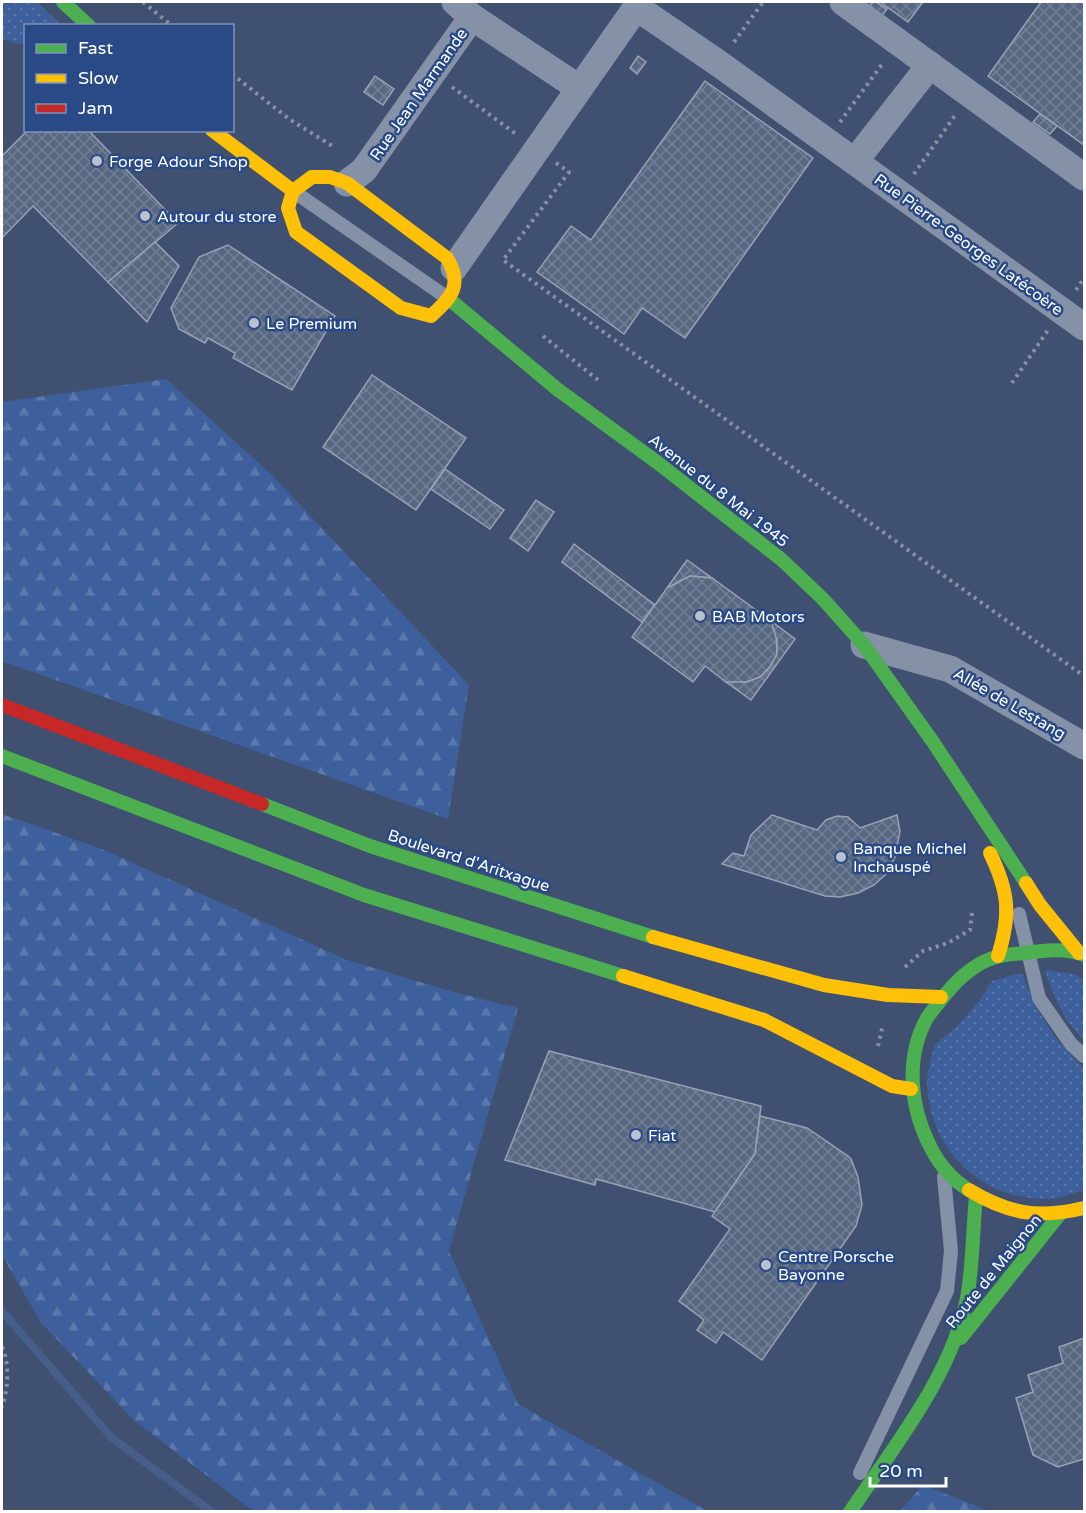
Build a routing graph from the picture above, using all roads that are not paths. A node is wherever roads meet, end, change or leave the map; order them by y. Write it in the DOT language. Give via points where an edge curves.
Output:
graph roads {
  1 [pos="63,2"];
  2 [pos="843,2"];
  3 [pos="638,4"];
  4 [pos="463,9"];
  5 [pos="87,24"];
  6 [pos="930,65"];
  7 [pos="579,88"];
  8 [pos="215,132"];
  9 [pos="855,161"];
  10 [pos="1084,177"];
  11 [pos="347,183"];
  12 [pos="293,191"];
  13 [pos="454,268"];
  14 [pos="449,299"];
  15 [pos="1084,327"];
  16 [pos="864,645"];
  17 [pos="2,705"];
  18 [pos="933,742"];
  19 [pos="1084,746"];
  20 [pos="2,756"];
  21 [pos="1001,873"];
  22 [pos="1027,952"];
  23 [pos="1082,954"];
  24 [pos="998,956"];
  25 [pos="941,997"];
  26 [pos="1084,1056"];
  27 [pos="911,1089"];
  28 [pos="944,1169"];
  29 [pos="976,1196"];
  30 [pos="1084,1208"];
  31 [pos="1060,1214"];
  32 [pos="952,1348"];
  33 [pos="841,1512"];
  34 [pos="850,1512"];
  1 -- 5 [label="main road"];
  2 -- 6 [label="street"];
  3 -- 7 [label="street"];
  3 -- 9 [label="street, Rue Pierre-Georges Latécoère"];
  4 -- 7 [label="street, Rue Jean Marmande"];
  4 -- 11 [label="street, Rue Jean Marmande" via="433,73 364,170"];
  6 -- 9 [label="street"];
  6 -- 10 [label="street"];
  7 -- 13 [label="street"];
  8 -- 12 [label="main road"];
  9 -- 15 [label="street, Rue Pierre-Georges Latécoère"];
  11 -- 12 [label="main road" via="330,177 312,177"];
  11 -- 13 [label="main road" via="447,258"];
  12 -- 14 [label="lane"];
  12 -- 14 [label="main road" via="288,208 296,232 401,308 431,316"];
  13 -- 14 [label="main road" via="455,288"];
  14 -- 16 [label="main road, Avenue du 8 Mai 1945" via="557,389 782,560"];
  16 -- 18 [label="main road, Avenue du 8 Mai 1945"];
  16 -- 19 [label="street, Allée de Lestang" via="950,669"];
  17 -- 25 [label="main road, Boulevard d'Aritxague" via="370,846 695,950 824,985"];
  18 -- 21 [label="main road, Avenue du 8 Mai 1945"];
  18 -- 23 [label="main road, Avenue du 8 Mai 1945" via="1040,905"];
  20 -- 27 [label="main road" via="364,895 764,1020 892,1086"];
  21 -- 22 [label="lane" via="1017,908"];
  21 -- 24 [label="main road, Avenue du 8 Mai 1945" via="1009,909"];
  22 -- 23 [label="main road" via="1057,948"];
  22 -- 24 [label="main road"];
  22 -- 26 [label="lane" via="1039,998"];
  24 -- 25 [label="main road" via="960,978"];
  25 -- 27 [label="main road" via="917,1046"];
  27 -- 28 [label="main road" via="927,1145"];
  28 -- 29 [label="main road"];
  28 -- 33 [label="lane" via="951,1251 947,1291"];
  29 -- 31 [label="main road" via="1002,1208"];
  29 -- 32 [label="main road, Route de Maignon" via="968,1293"];
  30 -- 31 [label="main road"];
  31 -- 32 [label="main road, Route de Maignon"];
  32 -- 34 [label="main road, Route de Maignon" via="916,1414"];
}
